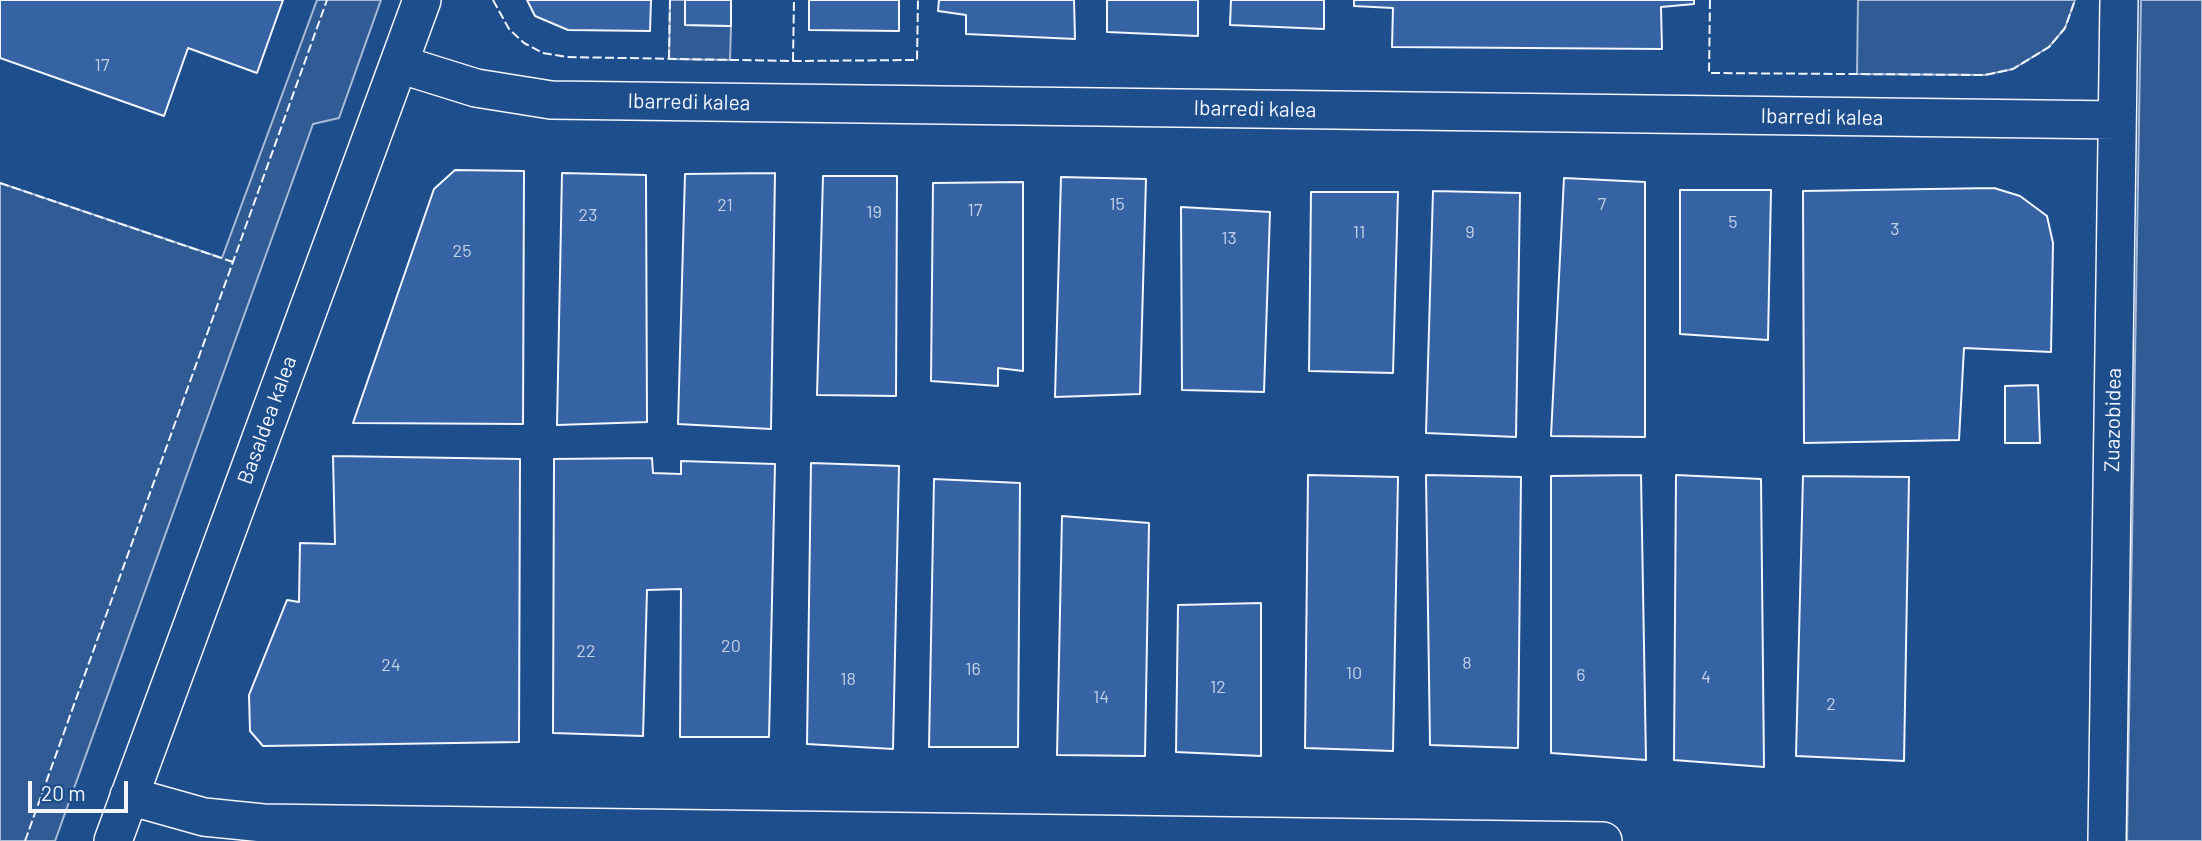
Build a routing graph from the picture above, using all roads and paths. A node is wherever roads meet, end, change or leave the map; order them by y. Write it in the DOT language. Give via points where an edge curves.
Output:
graph roads {
  1 [pos="422,0"];
  2 [pos="2119,0"];
  3 [pos="399,64"];
  4 [pos="2117,120"];
  5 [pos="129,796"];
  6 [pos="113,841"];
  7 [pos="1603,841"];
  8 [pos="2107,841"];
  1 -- 3 [label="street, Basaldea kalea"];
  2 -- 4 [label="street, Zuazobidea"];
  3 -- 4 [label="street, Ibarredi kalea" via="475,88 551,100"];
  3 -- 5 [label="street, Basaldea kalea"];
  4 -- 8 [label="street, Zuazobidea"];
  5 -- 6 [label="street, Basaldea kalea"];
  5 -- 7 [label="street" via="204,817 263,823"];
}
